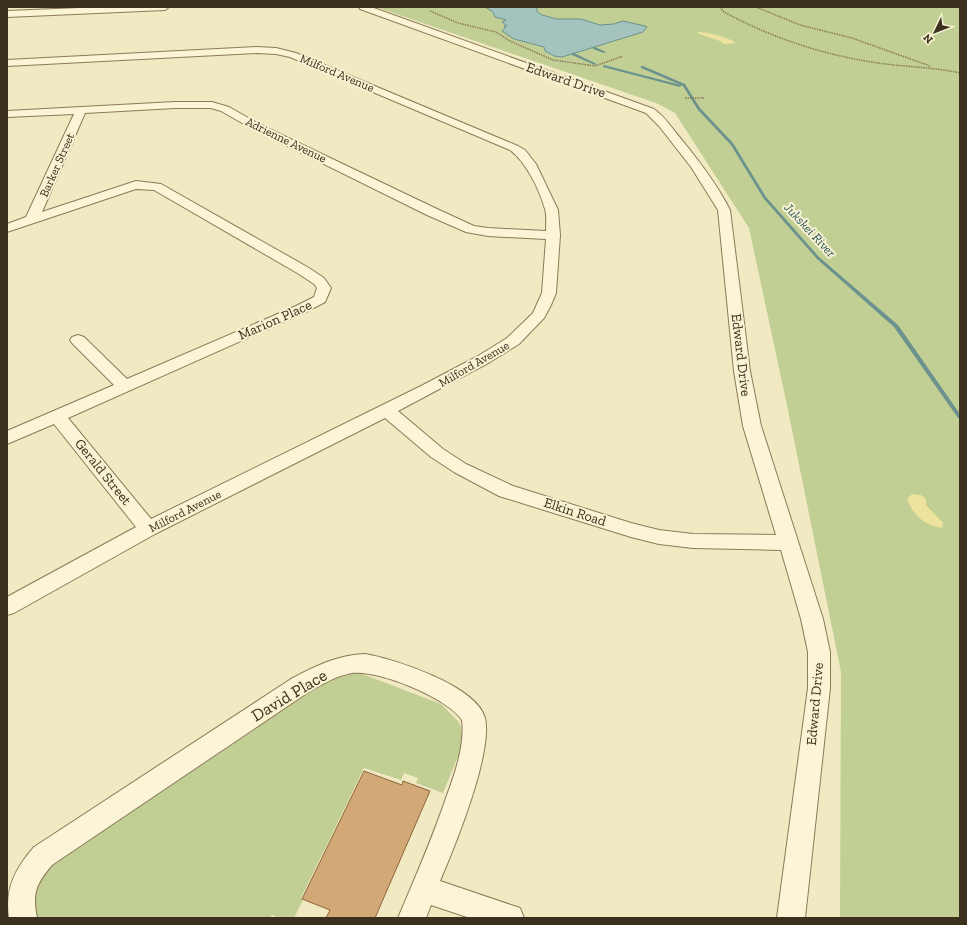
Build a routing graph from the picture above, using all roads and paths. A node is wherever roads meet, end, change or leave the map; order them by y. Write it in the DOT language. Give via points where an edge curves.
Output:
graph roads {
  1 [pos="165,7"];
  2 [pos="363,7"];
  3 [pos="720,7"];
  4 [pos="756,7"];
  5 [pos="430,11"];
  6 [pos="7,14"];
  7 [pos="623,56"];
  8 [pos="7,63"];
  9 [pos="944,70"];
  10 [pos="960,73"];
  11 [pos="685,98"];
  12 [pos="704,98"];
  13 [pos="81,110"];
  14 [pos="7,114"];
  15 [pos="32,219"];
  16 [pos="7,228"];
  17 [pos="553,235"];
  18 [pos="78,340"];
  19 [pos="125,386"];
  20 [pos="386,410"];
  21 [pos="57,416"];
  22 [pos="7,438"];
  23 [pos="148,529"];
  24 [pos="788,544"];
  25 [pos="7,607"];
  26 [pos="424,889"];
  27 [pos="23,918"];
  28 [pos="412,918"];
  29 [pos="510,918"];
  30 [pos="792,918"];
  1 -- 6 [label="street"];
  2 -- 24 [label="street, Edward Drive" via="625,101 658,117 712,188 724,210 745,391 752,426"];
  3 -- 9 [label="path" via="724,12 757,30 806,48 878,62"];
  4 -- 9 [label="path" via="800,25 852,38"];
  5 -- 7 [label="path" via="458,23 496,32 553,60 595,66"];
  8 -- 17 [label="street, Milford Avenue" via="257,50 293,55 514,148 530,164 549,203 552,210"];
  9 -- 10 [label="path"];
  11 -- 12 [label="path"];
  13 -- 14 [label="street, Adrienne Avenue"];
  13 -- 15 [label="street, Barker Street"];
  13 -- 17 [label="street, Adrienne Avenue" via="212,105 225,109 304,150 471,229"];
  15 -- 16 [label="street, Marion Place"];
  15 -- 19 [label="street, Marion Place" via="136,185 157,187 304,271 324,288 323,294 316,302"];
  17 -- 20 [label="street, Milford Avenue" via="549,293 539,315 526,329 513,341 484,359"];
  18 -- 19 [label="street"];
  19 -- 21 [label="street, Marion Place"];
  20 -- 23 [label="street, Milford Avenue"];
  20 -- 24 [label="street, Elkin Road" via="437,453 460,468 506,490 660,537 693,541"];
  21 -- 22 [label="street, Marion Place"];
  21 -- 23 [label="street, Gerald Street"];
  23 -- 25 [label="street, Milford Avenue"];
  24 -- 30 [label="street, Edward Drive" via="812,619 820,666"];
  26 -- 27 [label="street, David Place" via="470,761 475,737 474,719 466,707 444,692 394,671 370,664 349,663 324,672 299,686 43,856 28,874 21,893"];
  26 -- 28 [label="street, David Place"];
  26 -- 29 [label="street"];
}
